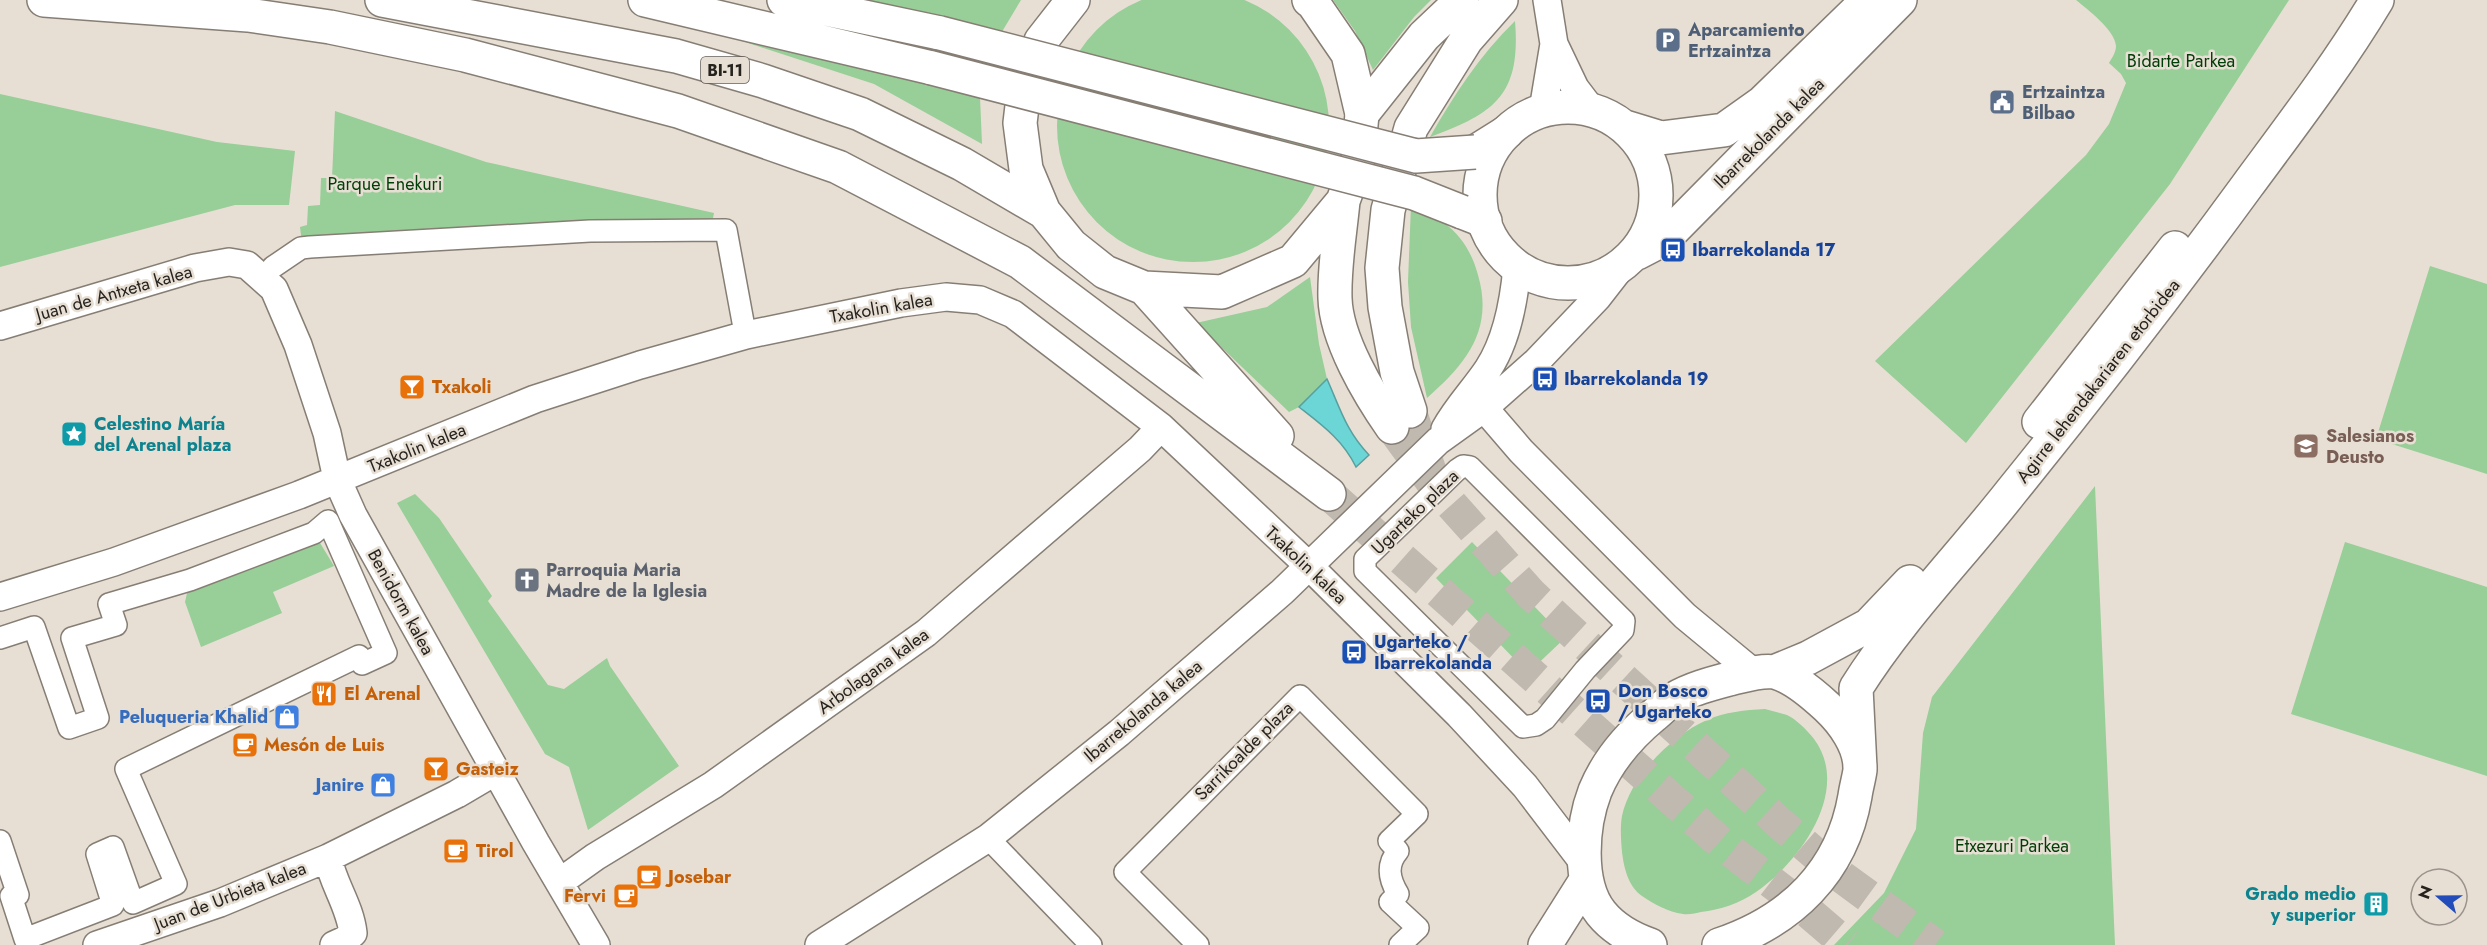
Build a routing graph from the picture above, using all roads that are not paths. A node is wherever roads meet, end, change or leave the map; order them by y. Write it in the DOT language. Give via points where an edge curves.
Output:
graph roads {
  1 [pos="44,0"];
  2 [pos="382,0"];
  3 [pos="645,0"];
  4 [pos="784,0"];
  5 [pos="1073,0"];
  6 [pos="1309,0"];
  7 [pos="1462,0"];
  8 [pos="1501,0"];
  9 [pos="1547,0"];
  10 [pos="1868,0"];
  11 [pos="1900,0"];
  12 [pos="2371,0"];
  13 [pos="1554,44"];
  14 [pos="1583,98"];
  15 [pos="1544,104"];
  16 [pos="1362,114"];
  17 [pos="1625,127"];
  18 [pos="1507,132"];
  19 [pos="1343,201"];
  20 [pos="1044,212"];
  21 [pos="1473,216"];
  22 [pos="1628,260"];
  23 [pos="229,262"];
  24 [pos="273,267"];
  25 [pos="1517,267"];
  26 [pos="1144,288"];
  27 [pos="743,322"];
  28 [pos="0,326"];
  29 [pos="1484,408"];
  30 [pos="1161,427"];
  31 [pos="1438,441"];
  32 [pos="337,479"];
  33 [pos="1309,566"];
  34 [pos="0,597"];
  35 [pos="0,638"];
  36 [pos="1586,670"];
  37 [pos="1764,673"];
  38 [pos="1860,768"];
  39 [pos="496,771"];
  40 [pos="988,838"];
  41 [pos="0,841"];
  42 [pos="328,858"];
  43 [pos="1585,871"];
  44 [pos="560,882"];
  45 [pos="98,945"];
  46 [pos="334,945"];
  47 [pos="596,945"];
  48 [pos="819,945"];
  49 [pos="1091,945"];
  50 [pos="1198,945"];
  51 [pos="1400,945"];
  52 [pos="1545,945"];
  53 [pos="1650,945"];
  54 [pos="1719,945"];
  1 -- 26 [label="main road" via="248,15 454,52 678,111 838,167 1020,262 1329,494"];
  2 -- 20 [label="main road, BI-11" via="676,56 763,81 860,114 962,164"];
  3 -- 21 [label="main road, bridge" via="932,68 1403,190"];
  4 -- 18 [label="main road, bridge" via="940,33 1416,156 1475,152"];
  5 -- 20 [label="main road" via="1041,41 1025,81 1020,123 1026,169"];
  6 -- 16 [label="main road" via="1348,54"];
  7 -- 16 [label="main road" via="1424,36"];
  8 -- 19 [label="main road" via="1466,40 1411,128 1388,210 1382,268 1401,419 1369,395 1340,322 1335,299"];
  9 -- 13 [label="street"];
  10 -- 17 [label="main road, Ibarrekolanda kalea" via="1762,103 1724,130 1661,138"];
  11 -- 22 [label="main road, Ibarrekolanda kalea" via="1664,239"];
  12 -- 37 [label="main road, Agirre lehendakariaren etorbidea" via="2306,69 2188,230 1953,532 1896,598 1869,625 1824,650"];
  12 -- 38 [label="main road, Agirre lehendakariaren etorbidea" via="2324,81 2162,301 1863,676 1856,688"];
  13 -- 14 [label="street"];
  13 -- 15 [label="street"];
  14 -- 15 [label="main road" via="1567,106"];
  14 -- 17 [label="main road"];
  15 -- 18 [label="main road"];
  16 -- 19 [label="main road" via="1358,159"];
  17 -- 22 [label="main road" via="1641,145 1652,167 1656,191 1648,230"];
  18 -- 21 [label="main road" via="1492,151"];
  19 -- 26 [label="main road" via="1293,261 1273,270 1222,292"];
  20 -- 26 [label="main road" via="1071,245 1105,272"];
  21 -- 25 [label="main road"];
  22 -- 25 [label="main road" via="1600,277 1572,283 1543,279"];
  22 -- 29 [label="street, Ibarrekolanda kalea" via="1598,298 1536,362"];
  23 -- 28 [label="street, Juan de Antxeta kalea" via="195,268"];
  23 -- 32 [label="street, Benidorm kalea" via="247,266 274,289 298,345 327,433"];
  24 -- 27 [label="street" via="301,248 310,247 590,231 726,230"];
  25 -- 31 [label="street, Ibarrekolanda kalea" via="1508,320 1496,353"];
  29 -- 31 [label="street, Ibarrekolanda kalea"];
  29 -- 37 [label="street" via="1521,451 1685,616"];
  30 -- 32 [label="street, Txakolin kalea" via="1013,314 980,300 946,297 746,335 640,365 535,399"];
  30 -- 33 [label="street, Txakolin kalea"];
  30 -- 44 [label="street, Arbolagana kalea" via="926,633 713,785"];
  31 -- 33 [label="street, Ibarrekolanda kalea"];
  32 -- 34 [label="street, Txakolin kalea" via="114,562"];
  32 -- 39 [label="street, Benidorm kalea" via="353,516"];
  33 -- 40 [label="street, Ibarrekolanda kalea" via="1119,733"];
  33 -- 43 [label="street, Txakolin kalea" via="1525,786"];
  35 -- 41 [label="street" via="34,627 69,728 98,718 72,638 116,625 109,604 190,580 314,533 328,521 386,653 362,664 358,656 126,769 176,884 133,903 113,847 97,854 113,904 25,939 11,896 18,895"];
  36 -- 36 [label="street, Ugarteko plaza" via="1545,719 1522,727 1365,571 1365,559 1457,470 1470,467 1624,621 1623,630"];
  37 -- 38 [label="main road" via="1789,679 1840,719 1852,740"];
  37 -- 43 [label="main road, Agirre lehendakariaren etorbidea" via="1705,685 1673,699 1619,750 1595,791 1585,833"];
  38 -- 54 [label="main road" via="1851,819 1837,855 1816,883 1771,923"];
  39 -- 42 [label="street, Juan de Urbieta kalea"];
  39 -- 44 [label="street, Benidorm kalea"];
  40 -- 48 [label="street, Ibarrekolanda kalea"];
  40 -- 49 [label="street"];
  42 -- 45 [label="street, Juan de Urbieta kalea" via="220,903"];
  42 -- 46 [label="street, Juan de Urbieta kalea" via="352,920 353,933"];
  43 -- 52 [label="main road"];
  43 -- 53 [label="main road" via="1601,913 1633,939"];
  44 -- 47 [label="street, Benidorm kalea"];
  50 -- 51 [label="street, Sarrikoalde plaza" via="1125,872 1300,696 1417,813 1389,841 1398,851 1389,873 1398,894 1390,902 1418,928"];
}
